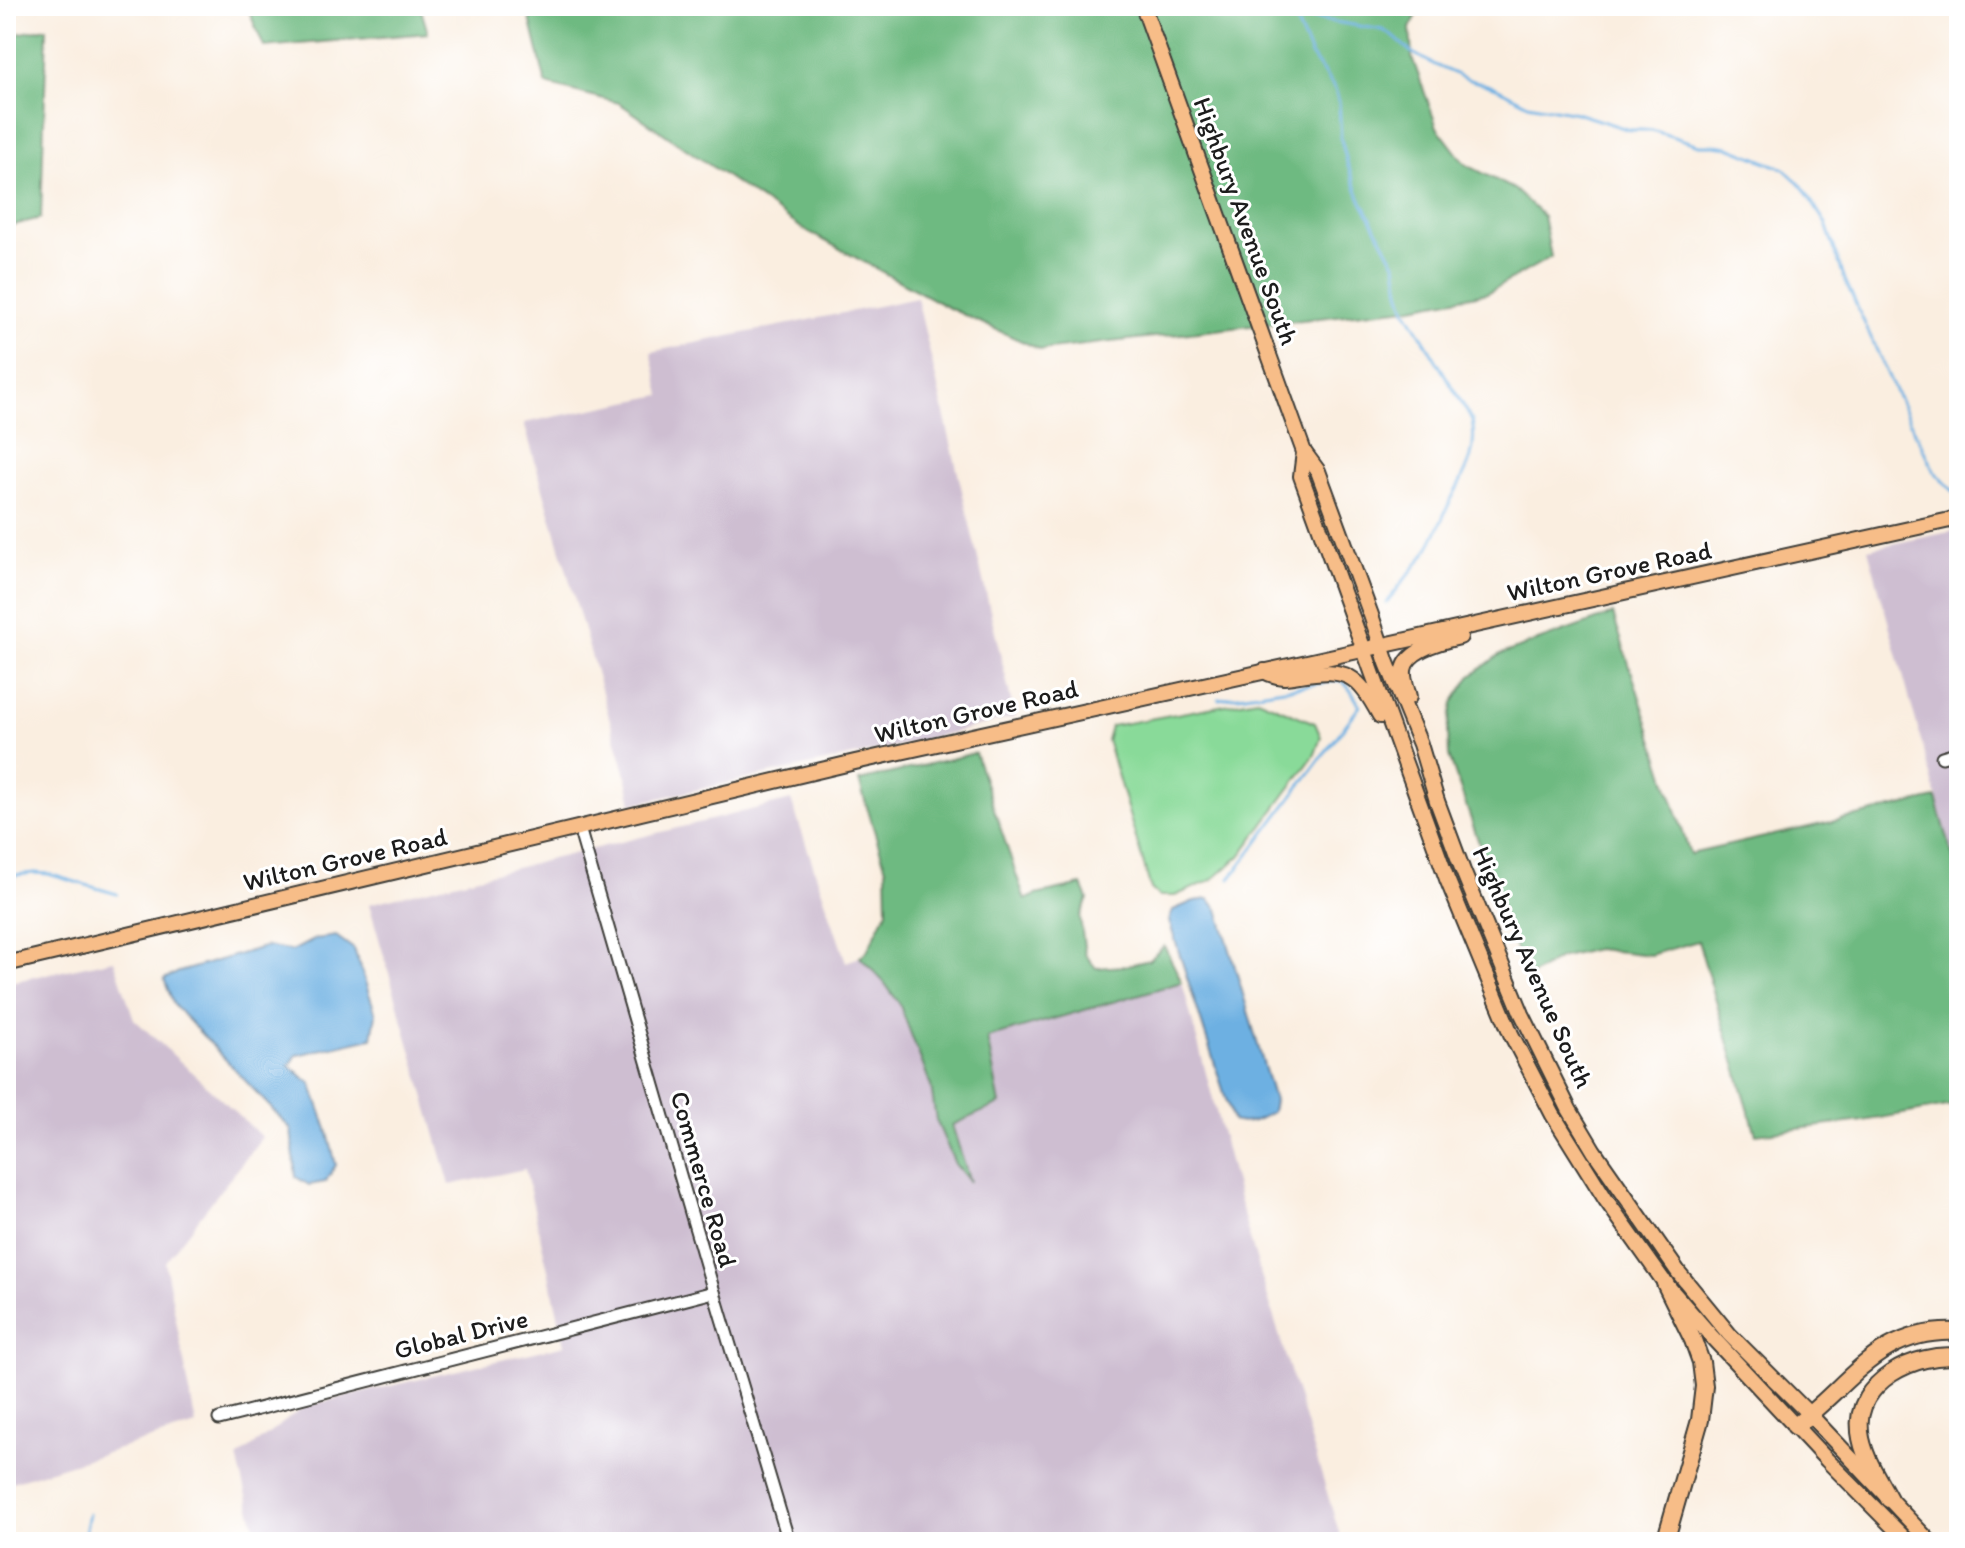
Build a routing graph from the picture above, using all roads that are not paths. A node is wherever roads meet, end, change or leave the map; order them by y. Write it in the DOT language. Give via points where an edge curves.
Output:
graph roads {
  1 [pos="1143,6"];
  2 [pos="1304,452"];
  3 [pos="1959,518"];
  4 [pos="1547,609"];
  5 [pos="1381,645"];
  6 [pos="1364,649"];
  7 [pos="1264,671"];
  8 [pos="1420,744"];
  9 [pos="1400,751"];
  10 [pos="1959,752"];
  11 [pos="1942,757"];
  12 [pos="579,828"];
  13 [pos="6,964"];
  14 [pos="1665,1283"];
  15 [pos="714,1292"];
  16 [pos="1959,1332"];
  17 [pos="1959,1357"];
  18 [pos="1810,1415"];
  19 [pos="219,1419"];
  20 [pos="1795,1426"];
  21 [pos="1889,1499"];
  22 [pos="789,1542"];
  23 [pos="1665,1542"];
  24 [pos="1908,1542"];
  25 [pos="1930,1542"];
  1 -- 2 [label="main road, Highbury Avenue South"];
  2 -- 5 [label="main road, Highbury Avenue South" via="1318,471"];
  2 -- 6 [label="main road, Highbury Avenue South" via="1301,476"];
  3 -- 4 [label="main road, Wilton Grove Road"];
  4 -- 5 [label="main road, Wilton Grove Road"];
  4 -- 8 [label="main road" via="1426,648 1408,660 1404,680"];
  5 -- 6 [label="main road, Wilton Grove Road"];
  5 -- 8 [label="main road, Highbury Avenue South"];
  6 -- 7 [label="main road, Wilton Grove Road"];
  6 -- 9 [label="main road, Highbury Avenue South"];
  7 -- 9 [label="main road" via="1274,677 1328,671 1353,678"];
  7 -- 12 [label="main road, Wilton Grove Road"];
  8 -- 18 [label="main road, Highbury Avenue South" via="1500,962 1569,1109 1679,1273 1729,1334"];
  9 -- 14 [label="main road, Highbury Avenue South" via="1511,1034 1579,1159"];
  10 -- 11 [label="street"];
  12 -- 13 [label="main road, Wilton Grove Road"];
  12 -- 15 [label="street, Commerce Road"];
  14 -- 20 [label="main road, Highbury Avenue South"];
  14 -- 23 [label="highway" via="1693,1340 1704,1386 1700,1420"];
  15 -- 19 [label="street, Global Drive"];
  15 -- 22 [label="street, Commerce Road"];
  16 -- 18 [label="highway" via="1918,1334 1874,1355"];
  17 -- 21 [label="highway" via="1906,1364 1878,1384 1862,1404 1864,1453"];
  18 -- 20 [label="highway"];
  18 -- 21 [label="main road, Highbury Avenue South"];
  20 -- 24 [label="main road, Highbury Avenue South"];
  21 -- 25 [label="main road, Highbury Avenue South"];
}
